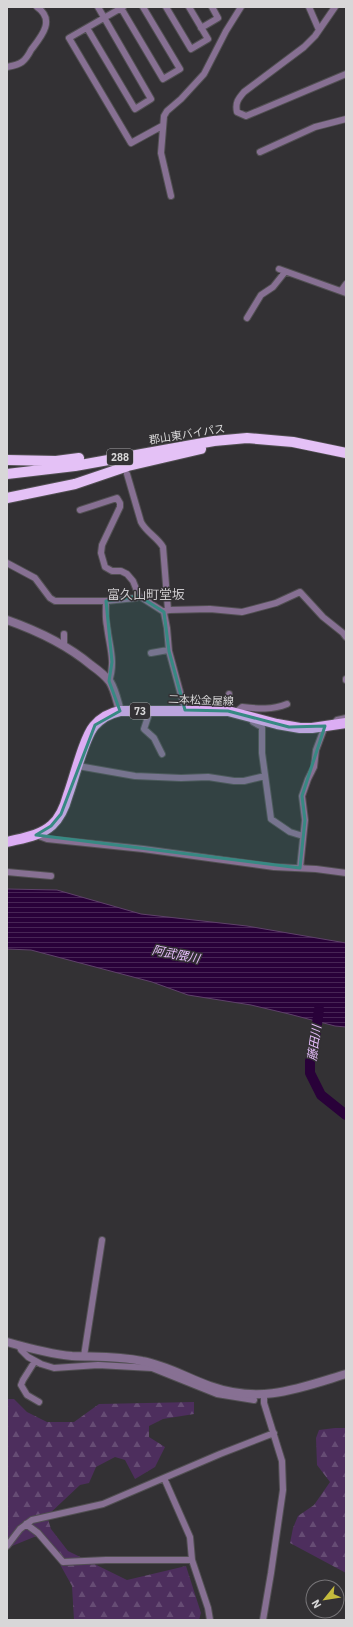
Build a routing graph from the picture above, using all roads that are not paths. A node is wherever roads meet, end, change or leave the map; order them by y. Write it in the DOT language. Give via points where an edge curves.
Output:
graph roads {
  1 [pos="37,7"];
  2 [pos="98,7"];
  3 [pos="143,7"];
  4 [pos="166,7"];
  5 [pos="189,7"];
  6 [pos="212,7"];
  7 [pos="241,7"];
  8 [pos="309,7"];
  9 [pos="335,7"];
  10 [pos="122,8"];
  11 [pos="104,18"];
  12 [pos="87,28"];
  13 [pos="201,28"];
  14 [pos="319,30"];
  15 [pos="7,67"];
  16 [pos="346,74"];
  17 [pos="346,120"];
  18 [pos="162,126"];
  19 [pos="260,152"];
  20 [pos="171,196"];
  21 [pos="279,269"];
  22 [pos="286,272"];
  23 [pos="346,284"];
  24 [pos="343,292"];
  25 [pos="247,318"];
  26 [pos="233,439"];
  27 [pos="214,441"];
  28 [pos="346,453"];
  29 [pos="7,460"];
  30 [pos="7,474"];
  31 [pos="127,474"];
  32 [pos="7,498"];
  33 [pos="80,510"];
  34 [pos="7,563"];
  35 [pos="139,596"];
  36 [pos="106,601"];
  37 [pos="166,611"];
  38 [pos="7,620"];
  39 [pos="64,634"];
  40 [pos="346,637"];
  41 [pos="64,645"];
  42 [pos="168,650"];
  43 [pos="151,653"];
  44 [pos="109,680"];
  45 [pos="228,694"];
  46 [pos="288,704"];
  47 [pos="185,710"];
  48 [pos="120,711"];
  49 [pos="150,711"];
  50 [pos="236,712"];
  51 [pos="346,718"];
  52 [pos="346,723"];
  53 [pos="329,726"];
  54 [pos="162,754"];
  55 [pos="78,766"];
  56 [pos="265,776"];
  57 [pos="36,835"];
  58 [pos="303,836"];
  59 [pos="7,842"];
  60 [pos="300,868"];
  61 [pos="7,872"];
  62 [pos="346,873"];
  63 [pos="51,876"];
  64 [pos="102,1240"];
  65 [pos="7,1342"];
  66 [pos="19,1345"];
  67 [pos="84,1356"];
  68 [pos="35,1361"];
  69 [pos="346,1374"];
  70 [pos="264,1395"];
  71 [pos="254,1400"];
  72 [pos="39,1402"];
  73 [pos="274,1434"];
  74 [pos="164,1478"];
  75 [pos="26,1524"];
  76 [pos="7,1546"];
  77 [pos="192,1560"];
  78 [pos="210,1620"];
  79 [pos="263,1620"];
  1 -- 15 [label="street" via="42,10 46,29 22,62"];
  2 -- 11 [label="street"];
  3 -- 10 [label="street" via="180,69 163,79"];
  4 -- 13 [label="street" via="190,50 208,39"];
  5 -- 13 [label="street"];
  6 -- 13 [label="street" via="218,18"];
  7 -- 18 [label="street" via="204,74 165,112"];
  8 -- 14 [label="street"];
  9 -- 14 [label="street"];
  10 -- 11 [label="street"];
  11 -- 12 [label="street"];
  11 -- 12 [label="street" via="152,99 135,108"];
  12 -- 18 [label="street" via="69,38 131,143"];
  14 -- 16 [label="street" via="304,47 244,92 238,100 237,112 246,116"];
  17 -- 19 [label="street" via="315,127"];
  18 -- 20 [label="street" via="160,153"];
  21 -- 22 [label="street"];
  22 -- 24 [label="street"];
  22 -- 25 [label="street" via="273,287 261,295"];
  23 -- 24 [label="street"];
  26 -- 27 [label="highway, 郡山東バイパス / 288"];
  26 -- 28 [label="highway, 郡山東バイパス / 288" via="269,439"];
  26 -- 32 [label="highway" via="179,455 128,466 75,484"];
  27 -- 29 [label="highway" via="178,442 56,461"];
  27 -- 30 [label="highway, 郡山東バイパス / 288" via="69,467"];
  31 -- 37 [label="street" via="140,522 163,547"];
  33 -- 35 [label="street" via="117,498 119,500 120,507 102,545 101,553 105,567 128,574"];
  34 -- 36 [label="street" via="35,578 55,601"];
  35 -- 36 [label="street"];
  35 -- 37 [label="street"];
  36 -- 44 [label="street" via="106,625 112,662"];
  37 -- 40 [label="street" via="210,609 242,612 276,603 300,592"];
  37 -- 42 [label="street"];
  38 -- 41 [label="street" via="42,633"];
  39 -- 41 [label="street"];
  41 -- 44 [label="street"];
  42 -- 43 [label="street"];
  42 -- 47 [label="street"];
  44 -- 48 [label="street"];
  45 -- 50 [label="street"];
  46 -- 50 [label="street" via="260,710 242,707"];
  47 -- 49 [label="main road, 二本松金屋線 / 73"];
  47 -- 50 [label="main road, 二本松金屋線 / 73"];
  48 -- 49 [label="main road, 二本松金屋線 / 73"];
  48 -- 55 [label="main road, 二本松金屋線 / 73" via="105,717 92,728"];
  49 -- 54 [label="street" via="144,728 154,738"];
  50 -- 53 [label="main road, 二本松金屋線 / 73" via="288,727"];
  50 -- 56 [label="street" via="262,727"];
  51 -- 53 [label="street" via="337,720"];
  52 -- 53 [label="main road, 二本松金屋線 / 73"];
  53 -- 58 [label="street" via="316,750 314,767 302,796 305,820"];
  55 -- 56 [label="street" via="135,776 208,777 244,781"];
  55 -- 57 [label="main road, 二本松金屋線 / 73" via="61,814 51,826"];
  56 -- 58 [label="street" via="271,819 290,832"];
  57 -- 59 [label="main road, 二本松金屋線 / 73"];
  57 -- 60 [label="street" via="47,839"];
  58 -- 60 [label="street"];
  60 -- 62 [label="street"];
  61 -- 63 [label="street"];
  64 -- 67 [label="street"];
  65 -- 66 [label="street"];
  66 -- 67 [label="street" via="52,1353"];
  66 -- 68 [label="street" via="24,1354"];
  67 -- 70 [label="street" via="144,1361 223,1390"];
  68 -- 71 [label="street" via="54,1368 67,1369 98,1365 152,1368 217,1394"];
  68 -- 72 [label="street" via="21,1385 26,1395"];
  69 -- 70 [label="street" via="304,1388"];
  70 -- 73 [label="street"];
  73 -- 74 [label="street"];
  73 -- 79 [label="street" via="282,1461 283,1490"];
  74 -- 75 [label="street" via="103,1504 32,1520"];
  74 -- 77 [label="street" via="190,1537"];
  75 -- 76 [label="street"];
  75 -- 77 [label="street" via="38,1533 64,1562"];
  77 -- 78 [label="street"];
}
